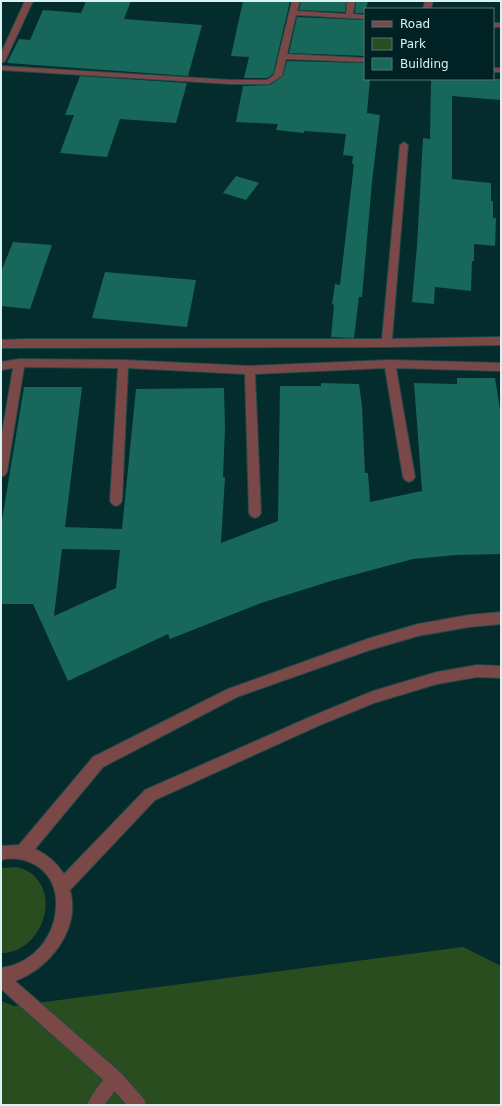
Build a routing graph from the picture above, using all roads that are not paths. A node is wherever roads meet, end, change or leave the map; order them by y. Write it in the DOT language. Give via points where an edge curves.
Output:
graph roads {
  1 [pos="29,1"];
  2 [pos="296,1"];
  3 [pos="351,1"];
  4 [pos="293,13"];
  5 [pos="349,16"];
  6 [pos="364,17"];
  7 [pos="282,56"];
  8 [pos="364,60"];
  9 [pos="1,61"];
  10 [pos="1,68"];
  11 [pos="404,145"];
  12 [pos="501,341"];
  13 [pos="387,343"];
  14 [pos="1,344"];
  15 [pos="19,364"];
  16 [pos="123,364"];
  17 [pos="390,364"];
  18 [pos="1,366"];
  19 [pos="501,367"];
  20 [pos="250,370"];
  21 [pos="1,472"];
  22 [pos="409,477"];
  23 [pos="116,501"];
  24 [pos="255,513"];
  25 [pos="501,618"];
  26 [pos="501,672"];
  27 [pos="2,849"];
  28 [pos="23,852"];
  29 [pos="62,887"];
  30 [pos="1,977"];
  31 [pos="115,1079"];
  32 [pos="95,1105"];
  33 [pos="138,1105"];
  1 -- 9 [label="street"];
  2 -- 4 [label="street"];
  3 -- 5 [label="street"];
  4 -- 5 [label="street"];
  4 -- 7 [label="street"];
  5 -- 6 [label="street"];
  7 -- 8 [label="street"];
  7 -- 10 [label="street" via="278,76 269,82"];
  11 -- 13 [label="street"];
  12 -- 13 [label="street"];
  13 -- 14 [label="street"];
  15 -- 16 [label="street"];
  15 -- 18 [label="street"];
  15 -- 21 [label="street"];
  16 -- 20 [label="street"];
  16 -- 23 [label="street"];
  17 -- 19 [label="street"];
  17 -- 20 [label="street"];
  17 -- 22 [label="street"];
  20 -- 24 [label="street"];
  25 -- 28 [label="street" via="469,620 418,630 301,667 233,693 98,762"];
  26 -- 29 [label="street" via="477,671 437,678 373,697 150,795"];
  27 -- 28 [label="street"];
  28 -- 29 [label="street" via="40,858 54,870"];
  29 -- 30 [label="street" via="65,906 61,926 52,946 37,962 18,973"];
  30 -- 31 [label="street"];
  31 -- 32 [label="lane"];
  31 -- 33 [label="street"];
}
